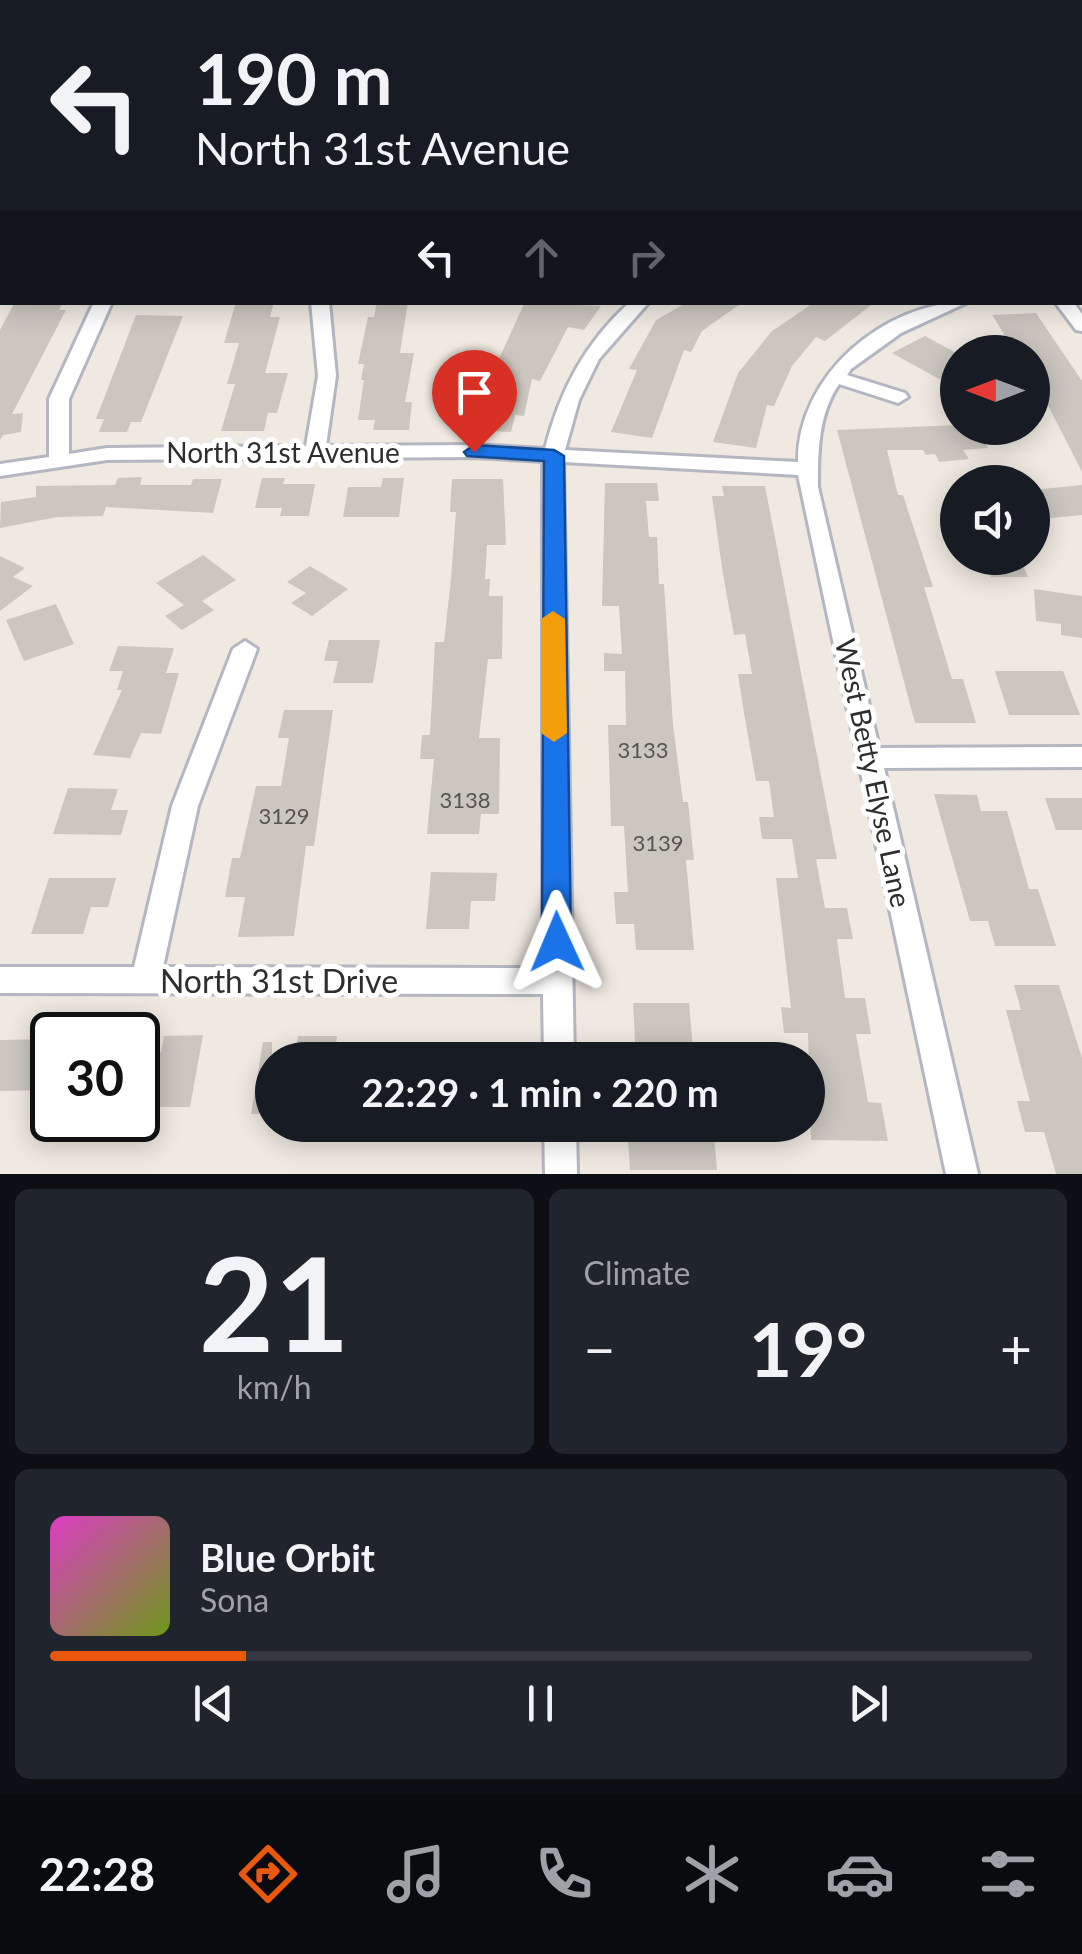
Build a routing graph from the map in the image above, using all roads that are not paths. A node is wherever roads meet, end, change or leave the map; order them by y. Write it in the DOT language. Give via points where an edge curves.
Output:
graph roads {
  1 [pos="102,305"];
  2 [pos="320,305"];
  3 [pos="638,305"];
  4 [pos="953,305"];
  5 [pos="1066,305"];
  6 [pos="1082,326"];
  7 [pos="835,377"];
  8 [pos="898,397"];
  9 [pos="315,453"];
  10 [pos="554,456"];
  11 [pos="58,460"];
  12 [pos="806,469"];
  13 [pos="0,470"];
  14 [pos="246,650"];
  15 [pos="1082,757"];
  16 [pos="870,758"];
  17 [pos="0,980"];
  18 [pos="557,981"];
  19 [pos="145,982"];
  20 [pos="559,1042"];
  21 [pos="561,1142"];
  22 [pos="562,1174"];
  23 [pos="962,1174"];
  1 -- 11 [label="street" via="59,399"];
  2 -- 9 [label="street" via="326,376"];
  3 -- 10 [label="street" via="576,380"];
  4 -- 7 [label="street, West Betty Elyse Lane" via="879,336"];
  5 -- 6 [label="street"];
  7 -- 8 [label="street"];
  7 -- 12 [label="street, West Betty Elyse Lane" via="814,409"];
  9 -- 10 [label="street, North 31st Avenue"];
  9 -- 11 [label="street, North 31st Avenue"];
  10 -- 12 [label="street, North 31st Avenue"];
  10 -- 18 [label="street"];
  11 -- 13 [label="street, North 31st Avenue"];
  12 -- 16 [label="street, West Betty Elyse Lane"];
  14 -- 19 [label="street" via="184,806"];
  15 -- 16 [label="street"];
  16 -- 23 [label="street, West Betty Elyse Lane"];
  17 -- 19 [label="street, North 31st Drive"];
  18 -- 19 [label="street, North 31st Drive"];
  18 -- 20 [label="street"];
  21 -- 22 [label="street"];
}
